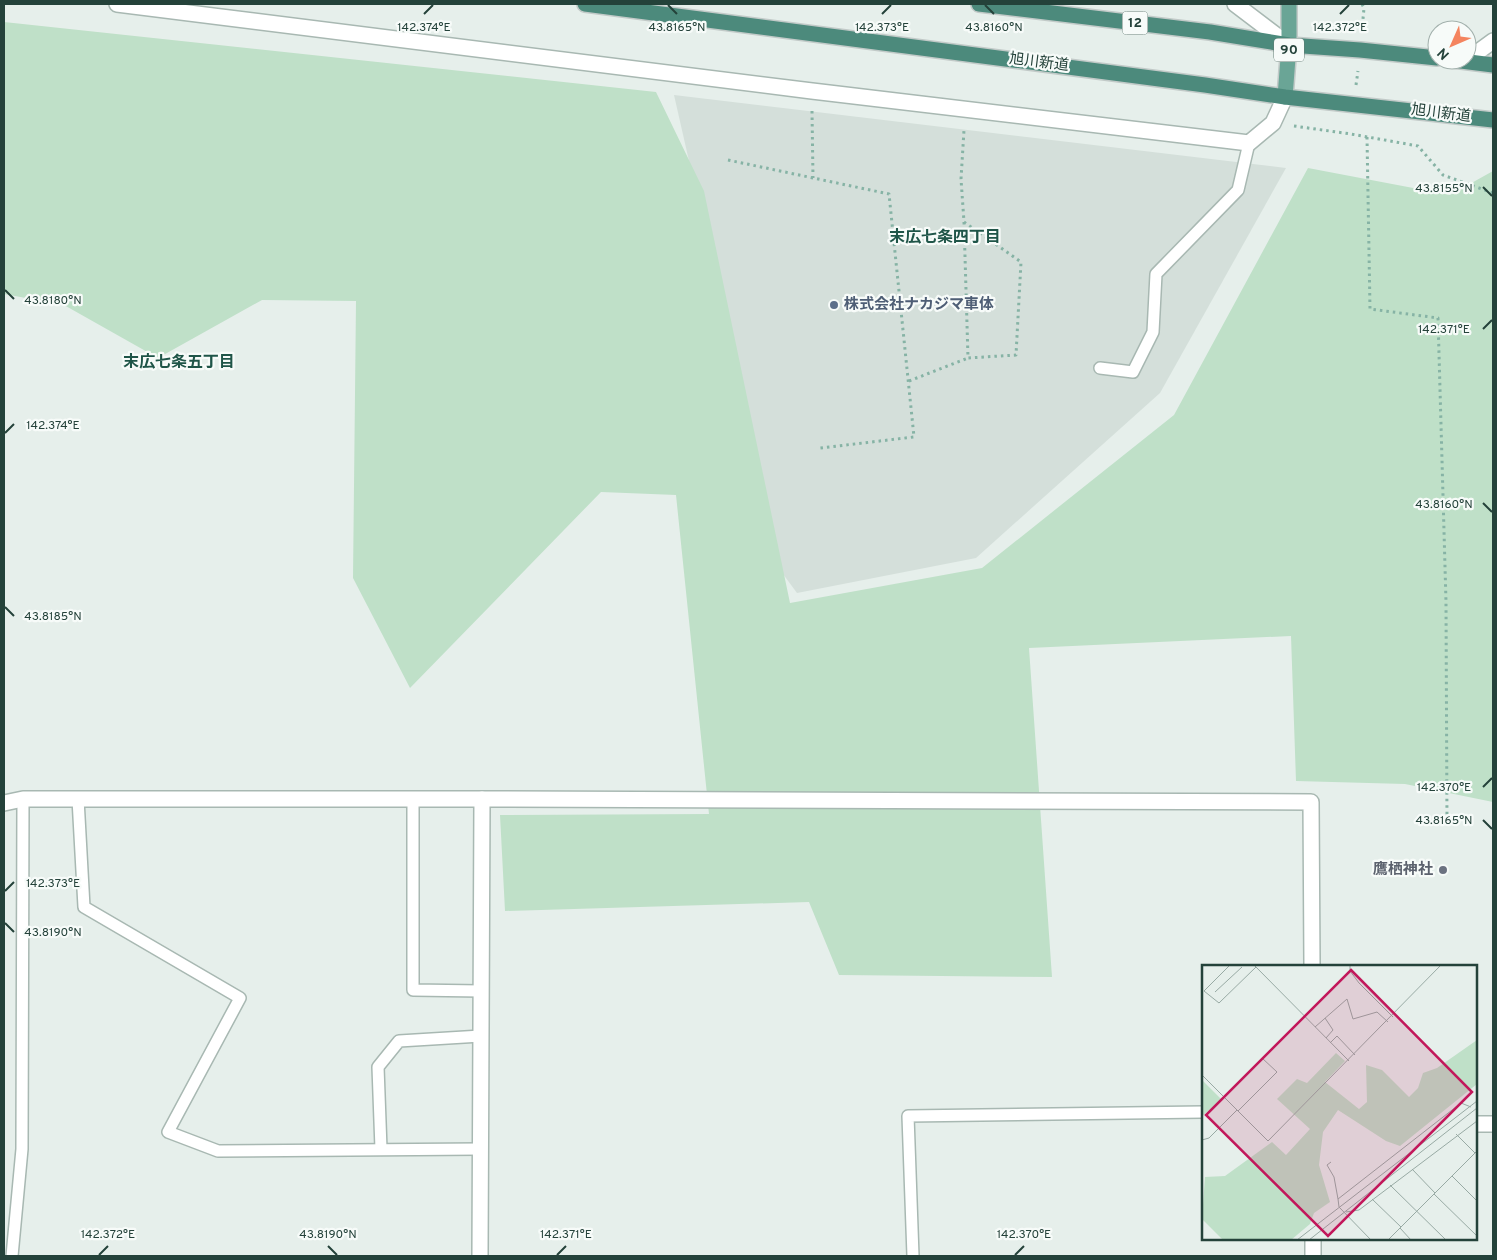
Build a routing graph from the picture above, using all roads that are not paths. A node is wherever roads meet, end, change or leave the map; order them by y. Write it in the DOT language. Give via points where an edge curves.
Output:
graph roads {
  1 [pos="117,4"];
  2 [pos="585,4"];
  3 [pos="980,4"];
  4 [pos="1235,4"];
  5 [pos="1289,4"];
  6 [pos="1493,41"];
  7 [pos="1289,45"];
  8 [pos="1477,51"];
  9 [pos="1427,57"];
  10 [pos="1477,62"];
  11 [pos="1493,65"];
  12 [pos="1285,97"];
  13 [pos="1493,120"];
  14 [pos="1249,143"];
  15 [pos="1100,368"];
  16 [pos="23,799"];
  17 [pos="78,799"];
  18 [pos="413,799"];
  19 [pos="482,799"];
  20 [pos="4,804"];
  21 [pos="1312,965"];
  22 [pos="481,991"];
  23 [pos="481,1036"];
  24 [pos="1202,1112"];
  25 [pos="1477,1124"];
  26 [pos="1493,1124"];
  27 [pos="381,1149"];
  28 [pos="480,1149"];
  29 [pos="1313,1240"];
  30 [pos="12,1256"];
  31 [pos="480,1256"];
  32 [pos="913,1256"];
  33 [pos="1313,1256"];
  1 -- 14 [label="street"];
  2 -- 12 [label="highway, 旭川新道"];
  3 -- 7 [label="highway, 12"];
  4 -- 7 [label="street"];
  5 -- 7 [label="main road, 90"];
  6 -- 8 [label="street"];
  7 -- 9 [label="highway, 12"];
  7 -- 12 [label="main road, 90"];
  10 -- 11 [label="highway"];
  12 -- 13 [label="highway, 旭川新道"];
  12 -- 14 [label="street" via="1272,123"];
  14 -- 15 [label="lane" via="1238,190 1156,274 1153,332 1133,372"];
  16 -- 17 [label="street"];
  16 -- 20 [label="street"];
  16 -- 30 [label="lane" via="22,1149"];
  17 -- 18 [label="street"];
  17 -- 27 [label="lane" via="84,907 240,998 168,1132 218,1151"];
  18 -- 19 [label="street"];
  18 -- 22 [label="lane" via="413,990"];
  19 -- 21 [label="street" via="1311,802"];
  19 -- 22 [label="street"];
  22 -- 23 [label="street"];
  23 -- 27 [label="lane" via="399,1041 378,1068"];
  23 -- 28 [label="street"];
  24 -- 32 [label="lane" via="908,1116"];
  25 -- 26 [label="street"];
  27 -- 28 [label="lane"];
  28 -- 31 [label="street"];
  29 -- 33 [label="street"];
}
